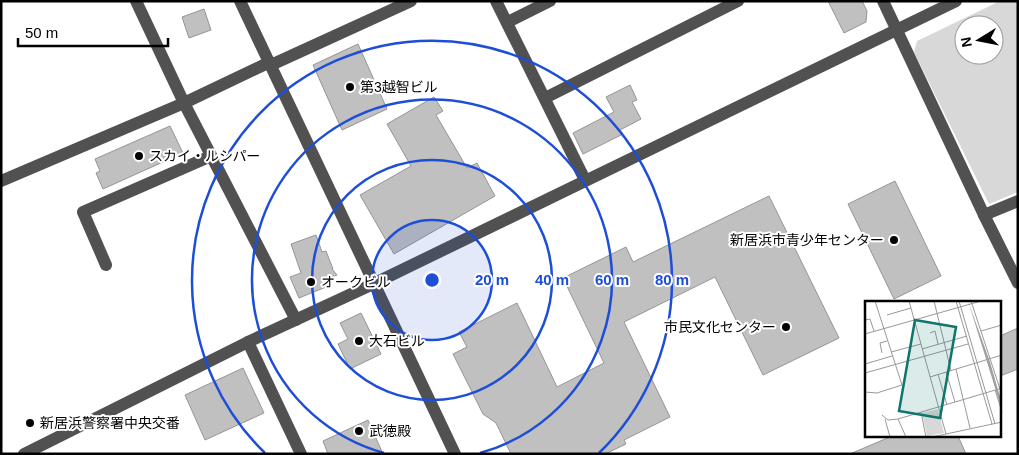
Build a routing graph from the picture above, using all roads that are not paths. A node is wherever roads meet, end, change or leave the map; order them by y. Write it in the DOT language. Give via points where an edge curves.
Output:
graph roads {
  1 [pos="136,1"];
  2 [pos="240,1"];
  3 [pos="411,1"];
  4 [pos="496,1"];
  5 [pos="550,1"];
  6 [pos="738,1"];
  7 [pos="883,1"];
  8 [pos="956,1"];
  9 [pos="508,22"];
  10 [pos="896,29"];
  11 [pos="270,64"];
  12 [pos="545,98"];
  13 [pos="184,103"];
  14 [pos="211,156"];
  15 [pos="584,180"];
  16 [pos="1,181"];
  17 [pos="1018,201"];
  18 [pos="984,215"];
  19 [pos="106,264"];
  20 [pos="1018,282"];
  21 [pos="373,284"];
  22 [pos="296,320"];
  23 [pos="248,342"];
  24 [pos="24,454"];
  25 [pos="300,454"];
  26 [pos="455,454"];
  1 -- 13 [label="street"];
  2 -- 11 [label="street"];
  3 -- 11 [label="street"];
  4 -- 9 [label="street"];
  5 -- 9 [label="street"];
  6 -- 12 [label="street"];
  7 -- 10 [label="street"];
  8 -- 10 [label="street"];
  9 -- 12 [label="street"];
  10 -- 15 [label="street"];
  10 -- 18 [label="street"];
  11 -- 13 [label="street"];
  11 -- 21 [label="street"];
  12 -- 15 [label="street"];
  13 -- 14 [label="street"];
  13 -- 16 [label="street"];
  14 -- 19 [label="street" via="83,212"];
  14 -- 22 [label="street"];
  15 -- 21 [label="street"];
  17 -- 18 [label="street"];
  18 -- 20 [label="street"];
  21 -- 22 [label="street"];
  21 -- 26 [label="street"];
  22 -- 23 [label="street"];
  23 -- 24 [label="street"];
  23 -- 25 [label="street"];
}
